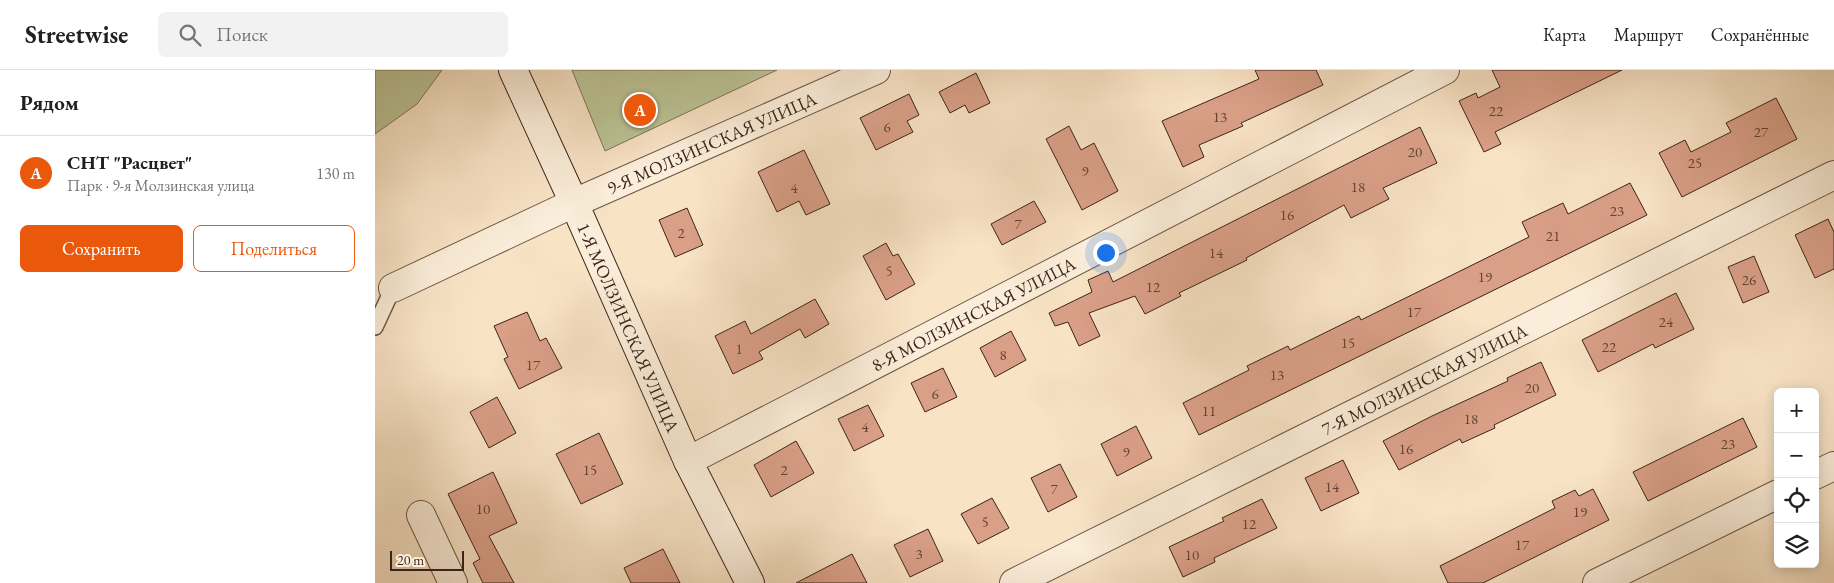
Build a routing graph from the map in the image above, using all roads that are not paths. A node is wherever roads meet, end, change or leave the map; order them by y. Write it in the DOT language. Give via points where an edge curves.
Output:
graph roads {
  1 [pos="513,70"];
  2 [pos="876,70"];
  3 [pos="1445,70"];
  4 [pos="1834,175"];
  5 [pos="574,203"];
  6 [pos="393,288"];
  7 [pos="375,327"];
  8 [pos="688,461"];
  9 [pos="1834,466"];
  10 [pos="1819,474"];
  11 [pos="1774,496"];
  12 [pos="421,515"];
  13 [pos="453,583"];
  14 [pos="750,583"];
  15 [pos="1014,583"];
  16 [pos="1597,583"];
  1 -- 5 [label="street, 1-Я МОЛЗИНСКАЯ УЛИЦА"];
  2 -- 5 [label="street, 9-Я МОЛЗИНСКАЯ УЛИЦА"];
  3 -- 8 [label="street, 8-Я МОЛЗИНСКАЯ УЛИЦА"];
  4 -- 15 [label="street, 7-Я МОЛЗИНСКАЯ УЛИЦА"];
  5 -- 6 [label="street, 9-Я МОЛЗИНСКАЯ УЛИЦА"];
  5 -- 8 [label="street, 1-Я МОЛЗИНСКАЯ УЛИЦА"];
  6 -- 7 [label="lane"];
  8 -- 14 [label="street, 1-Я МОЛЗИНСКАЯ УЛИЦА"];
  9 -- 10 [label="street"];
  11 -- 16 [label="street"];
  12 -- 13 [label="street"];
}
